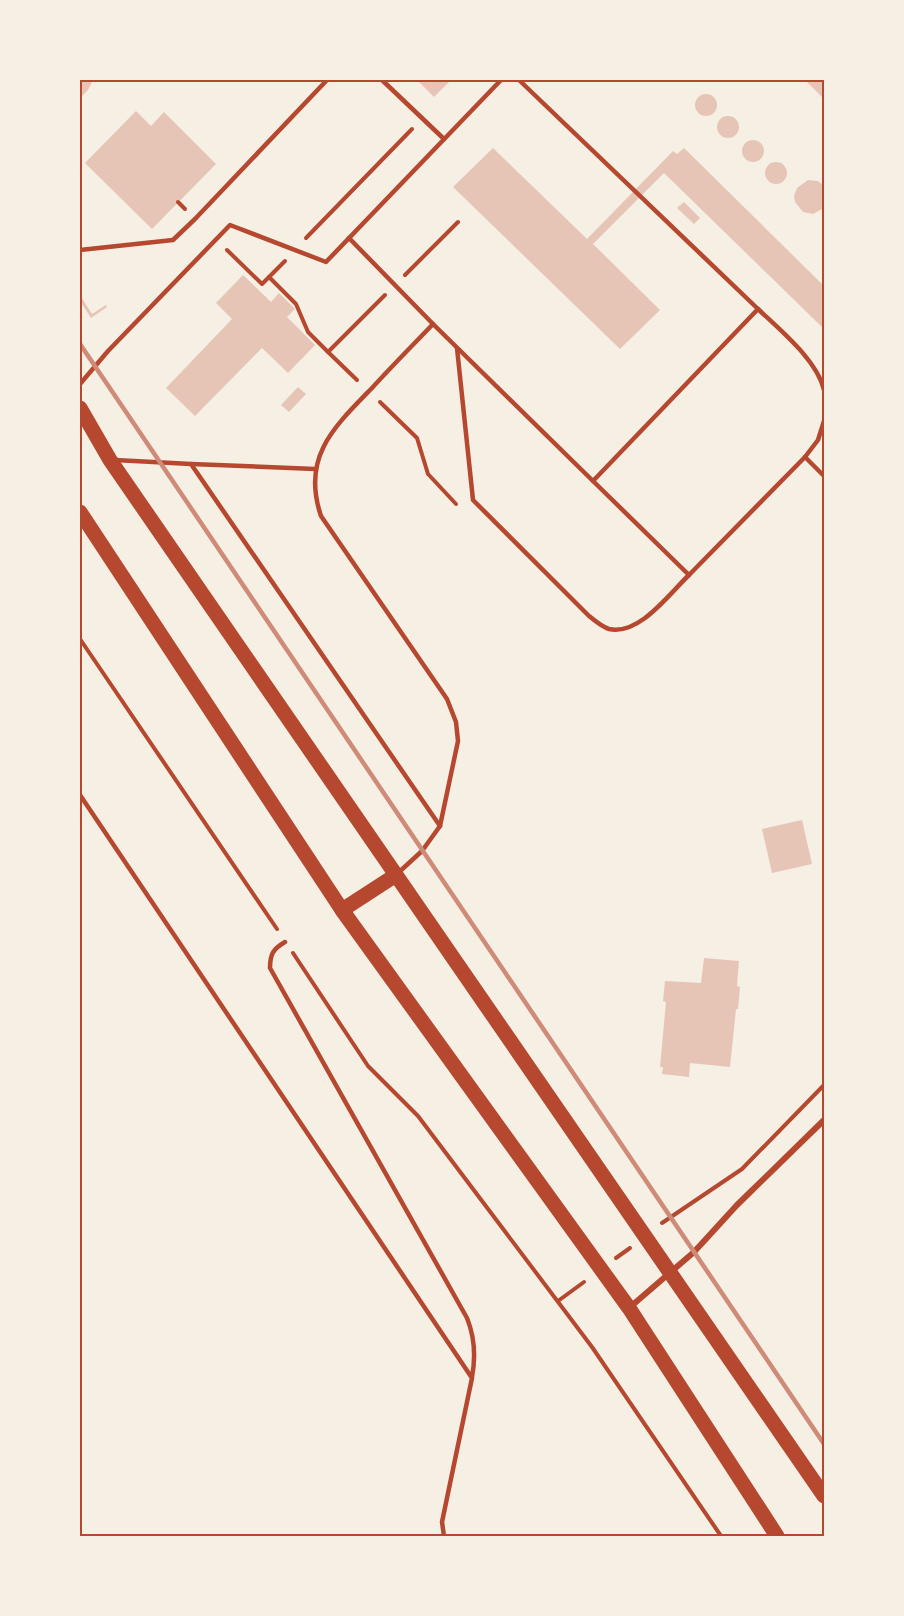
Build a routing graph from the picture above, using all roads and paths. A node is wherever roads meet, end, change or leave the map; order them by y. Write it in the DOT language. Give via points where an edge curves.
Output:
graph roads {
  1 [pos="327,80"];
  2 [pos="382,80"];
  3 [pos="501,80"];
  4 [pos="519,80"];
  5 [pos="444,139"];
  6 [pos="458,222"];
  7 [pos="349,238"];
  8 [pos="80,250"];
  9 [pos="395,285"];
  10 [pos="758,309"];
  11 [pos="433,324"];
  12 [pos="457,348"];
  13 [pos="80,384"];
  14 [pos="825,390"];
  15 [pos="368,391"];
  16 [pos="80,408"];
  17 [pos="825,421"];
  18 [pos="805,457"];
  19 [pos="110,460"];
  20 [pos="191,464"];
  21 [pos="315,469"];
  22 [pos="825,476"];
  23 [pos="593,481"];
  24 [pos="460,507"];
  25 [pos="80,512"];
  26 [pos="689,575"];
  27 [pos="80,639"];
  28 [pos="80,795"];
  29 [pos="440,826"];
  30 [pos="396,875"];
  31 [pos="342,910"];
  32 [pos="285,942"];
  33 [pos="825,1085"];
  34 [pos="825,1120"];
  35 [pos="645,1236"];
  36 [pos="601,1269"];
  37 [pos="671,1273"];
  38 [pos="558,1301"];
  39 [pos="629,1308"];
  40 [pos="472,1378"];
  41 [pos="825,1496"];
  42 [pos="444,1536"];
  43 [pos="722,1536"];
  44 [pos="777,1536"];
  1 -- 8 [label="lane" via="173,240"];
  2 -- 5 [label="lane"];
  3 -- 5 [label="lane"];
  4 -- 10 [label="lane"];
  5 -- 7 [label="lane"];
  6 -- 9 [label="path"];
  7 -- 9 [label="lane"];
  7 -- 13 [label="lane" via="326,262 230,225"];
  9 -- 11 [label="lane"];
  9 -- 15 [label="path" via="328,352"];
  10 -- 14 [label="lane" via="807,359"];
  10 -- 23 [label="lane"];
  11 -- 12 [label="lane"];
  11 -- 15 [label="lane"];
  12 -- 23 [label="lane"];
  12 -- 26 [label="lane" via="473,500 589,616 607,629 623,630 639,624"];
  15 -- 21 [label="lane" via="323,444"];
  15 -- 24 [label="path" via="417,438 428,474"];
  16 -- 19 [label="main road"];
  17 -- 18 [label="lane" via="818,440"];
  18 -- 22 [label="lane"];
  18 -- 26 [label="lane"];
  19 -- 20 [label="lane"];
  19 -- 30 [label="main road"];
  20 -- 21 [label="lane"];
  20 -- 29 [label="lane"];
  21 -- 29 [label="lane" via="315,499 321,516 447,699 456,722 458,741"];
  23 -- 26 [label="lane"];
  25 -- 31 [label="main road"];
  27 -- 32 [label="path"];
  28 -- 40 [label="lane"];
  29 -- 30 [label="lane" via="422,851"];
  30 -- 31 [label="main road"];
  30 -- 35 [label="main road"];
  31 -- 36 [label="main road"];
  32 -- 38 [label="path" via="368,1066 418,1116"];
  32 -- 40 [label="lane" via="270,956 270,968 467,1318 474,1348"];
  33 -- 35 [label="path" via="742,1169"];
  34 -- 37 [label="street"];
  35 -- 36 [label="path"];
  35 -- 37 [label="main road"];
  36 -- 38 [label="path"];
  36 -- 39 [label="main road"];
  37 -- 39 [label="street"];
  37 -- 41 [label="main road"];
  38 -- 43 [label="path"];
  39 -- 44 [label="main road"];
  40 -- 42 [label="lane" via="442,1522"];
}
